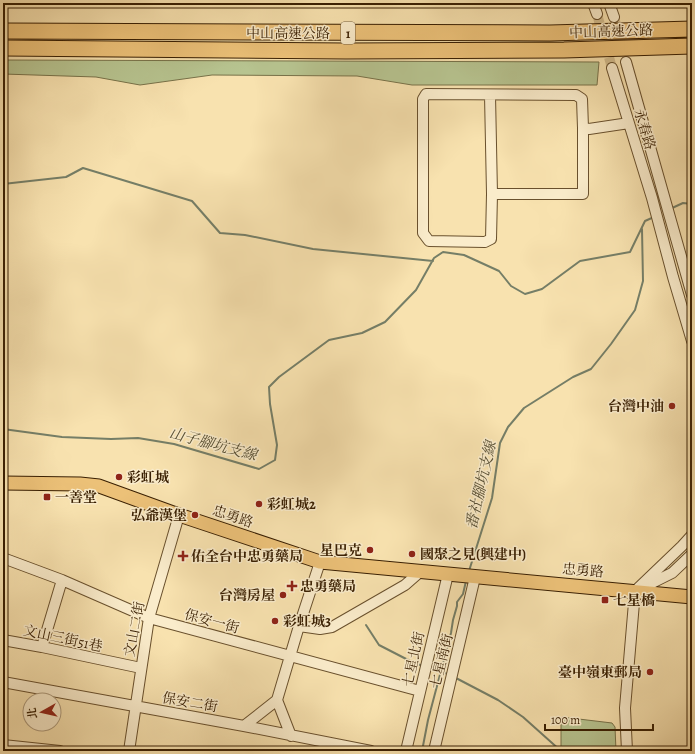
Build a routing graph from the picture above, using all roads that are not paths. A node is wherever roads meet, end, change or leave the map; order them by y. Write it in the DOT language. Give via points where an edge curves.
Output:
graph roads {
  1 [pos="594,3"];
  2 [pos="609,3"];
  3 [pos="597,14"];
  4 [pos="614,17"];
  5 [pos="3,27"];
  6 [pos="692,29"];
  7 [pos="3,31"];
  8 [pos="106,31"];
  9 [pos="692,46"];
  10 [pos="3,50"];
  11 [pos="626,62"];
  12 [pos="612,68"];
  13 [pos="490,95"];
  14 [pos="629,123"];
  15 [pos="583,128"];
  16 [pos="492,194"];
  17 [pos="692,295"];
  18 [pos="692,341"];
  19 [pos="3,483"];
  20 [pos="179,515"];
  21 [pos="692,535"];
  22 [pos="692,554"];
  23 [pos="3,558"];
  24 [pos="320,562"];
  25 [pos="421,571"];
  26 [pos="451,574"];
  27 [pos="473,577"];
  28 [pos="62,580"];
  29 [pos="635,591"];
  30 [pos="692,597"];
  31 [pos="148,618"];
  32 [pos="299,626"];
  33 [pos="3,640"];
  34 [pos="42,647"];
  35 [pos="289,656"];
  36 [pos="140,668"];
  37 [pos="3,682"];
  38 [pos="420,691"];
  39 [pos="277,700"];
  40 [pos="135,707"];
  41 [pos="244,726"];
  42 [pos="291,736"];
  43 [pos="3,745"];
  44 [pos="55,751"];
  45 [pos="60,751"];
  46 [pos="129,751"];
  47 [pos="371,751"];
  48 [pos="406,751"];
  49 [pos="434,751"];
  50 [pos="626,751"];
  1 -- 3 [label="street"];
  2 -- 4 [label="street"];
  5 -- 8 [label="highway"];
  6 -- 8 [label="highway, 中山高速公路 / 1" via="550,33"];
  7 -- 8 [label="highway, 中山高速公路 / 1"];
  9 -- 10 [label="highway, 中山高速公路 / 1" via="549,50"];
  11 -- 17 [label="street, 永春路"];
  12 -- 14 [label="street, 永春路"];
  13 -- 15 [label="street" via="576,95 582,99"];
  13 -- 16 [label="street"];
  13 -- 16 [label="street" via="426,94 423,99 423,233 429,241 485,242 491,239"];
  14 -- 15 [label="street"];
  14 -- 18 [label="street, 永春路"];
  15 -- 16 [label="street" via="583,194"];
  19 -- 20 [label="main road, 忠勇路" via="99,486"];
  20 -- 24 [label="main road, 忠勇路"];
  20 -- 31 [label="street, 文山二街"];
  21 -- 29 [label="street"];
  22 -- 29 [label="street" via="672,573"];
  23 -- 28 [label="street, 保安一街"];
  24 -- 25 [label="main road, 忠勇路"];
  24 -- 32 [label="street"];
  25 -- 26 [label="main road, 忠勇路"];
  25 -- 32 [label="street" via="405,585 332,627 320,629"];
  26 -- 27 [label="main road"];
  26 -- 38 [label="street, 七星北街"];
  27 -- 29 [label="main road, 忠勇路"];
  27 -- 49 [label="street, 七星南街"];
  28 -- 31 [label="street, 保安一街"];
  28 -- 34 [label="street"];
  29 -- 30 [label="main road, 忠勇路"];
  29 -- 50 [label="street" via="625,708"];
  31 -- 35 [label="street, 保安一街"];
  31 -- 36 [label="street, 文山二街"];
  32 -- 35 [label="street"];
  33 -- 34 [label="street, 文山三街51巷"];
  34 -- 36 [label="street, 文山三街51巷"];
  35 -- 38 [label="street, 保安一街"];
  35 -- 39 [label="street"];
  36 -- 40 [label="street, 文山二街"];
  37 -- 40 [label="street, 保安二街"];
  38 -- 48 [label="street, 七星北街"];
  39 -- 41 [label="street"];
  39 -- 42 [label="street"];
  40 -- 41 [label="street, 保安二街"];
  40 -- 46 [label="street, 文山二街"];
  41 -- 42 [label="street, 保安二街"];
  42 -- 47 [label="street, 保安二街"];
  43 -- 44 [label="street"];
  44 -- 45 [label="street"];
}
